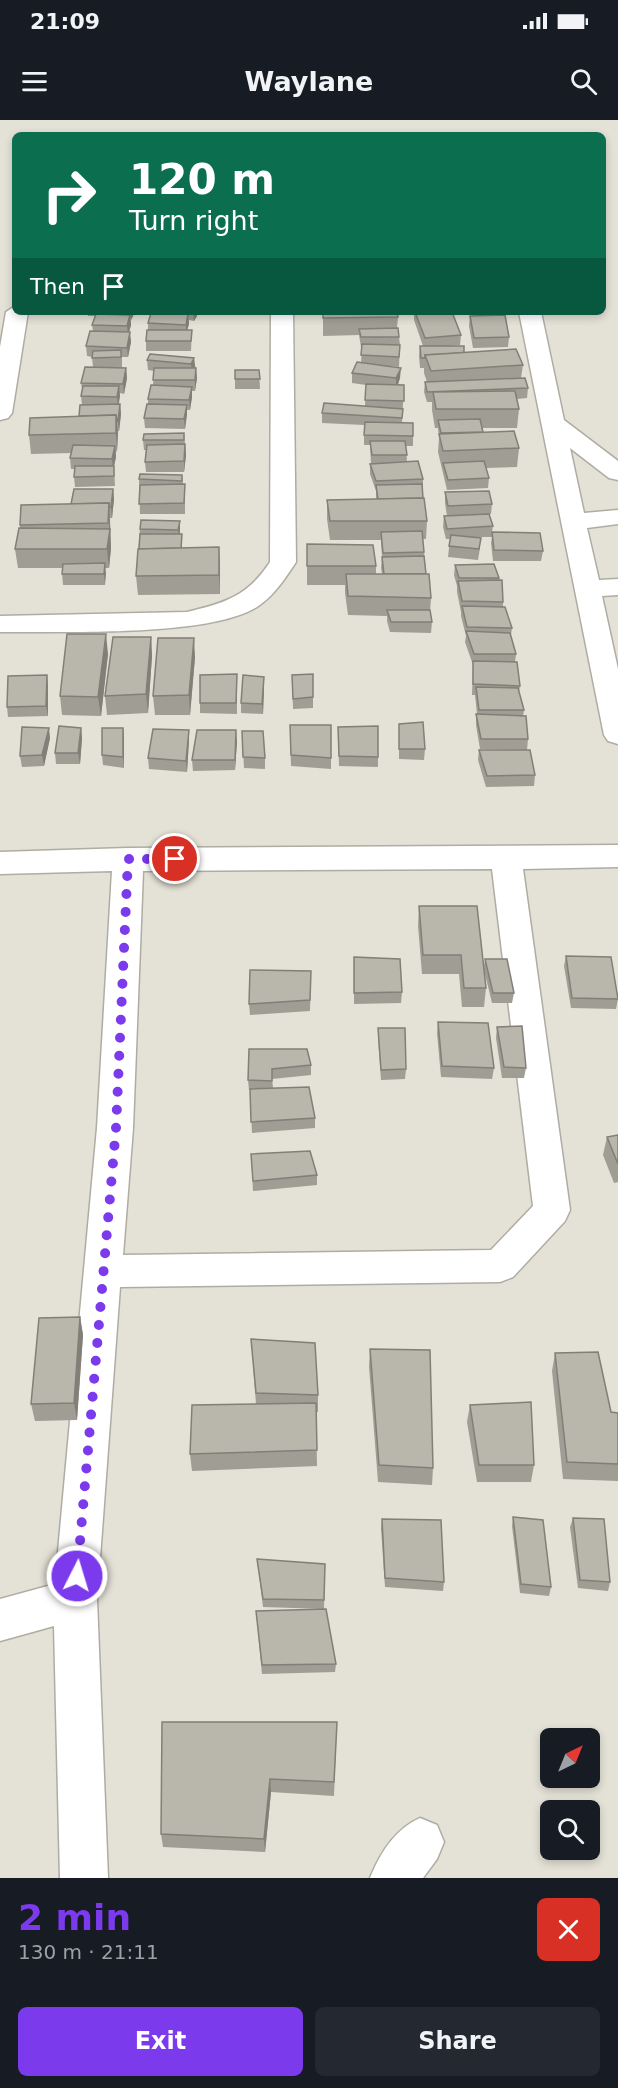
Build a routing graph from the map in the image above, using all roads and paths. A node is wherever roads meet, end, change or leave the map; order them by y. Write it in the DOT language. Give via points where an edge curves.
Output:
graph roads {
  1 [pos="16,315"];
  2 [pos="282,315"];
  3 [pos="531,315"];
  4 [pos="0,413"];
  5 [pos="553,423"];
  6 [pos="618,472"];
  7 [pos="618,517"];
  8 [pos="573,522"];
  9 [pos="618,587"];
  10 [pos="588,589"];
  11 [pos="0,624"];
  12 [pos="618,735"];
  13 [pos="618,856"];
  14 [pos="128,859"];
  15 [pos="506,860"];
  16 [pos="0,863"];
  17 [pos="104,1271"];
  18 [pos="75,1599"];
  19 [pos="0,1620"];
  20 [pos="84,1878"];
  1 -- 4 [label="street"];
  2 -- 11 [label="street" via="283,562 272,579 251,600 187,620"];
  3 -- 5 [label="street"];
  5 -- 6 [label="street"];
  5 -- 8 [label="street"];
  7 -- 8 [label="street"];
  8 -- 10 [label="street"];
  9 -- 10 [label="street"];
  10 -- 12 [label="street"];
  13 -- 15 [label="street"];
  14 -- 15 [label="street"];
  14 -- 16 [label="street"];
  14 -- 17 [label="street" via="116,1128"];
  15 -- 17 [label="street" via="552,1210 500,1266"];
  17 -- 18 [label="street"];
  18 -- 19 [label="street"];
  18 -- 20 [label="street"];
}
